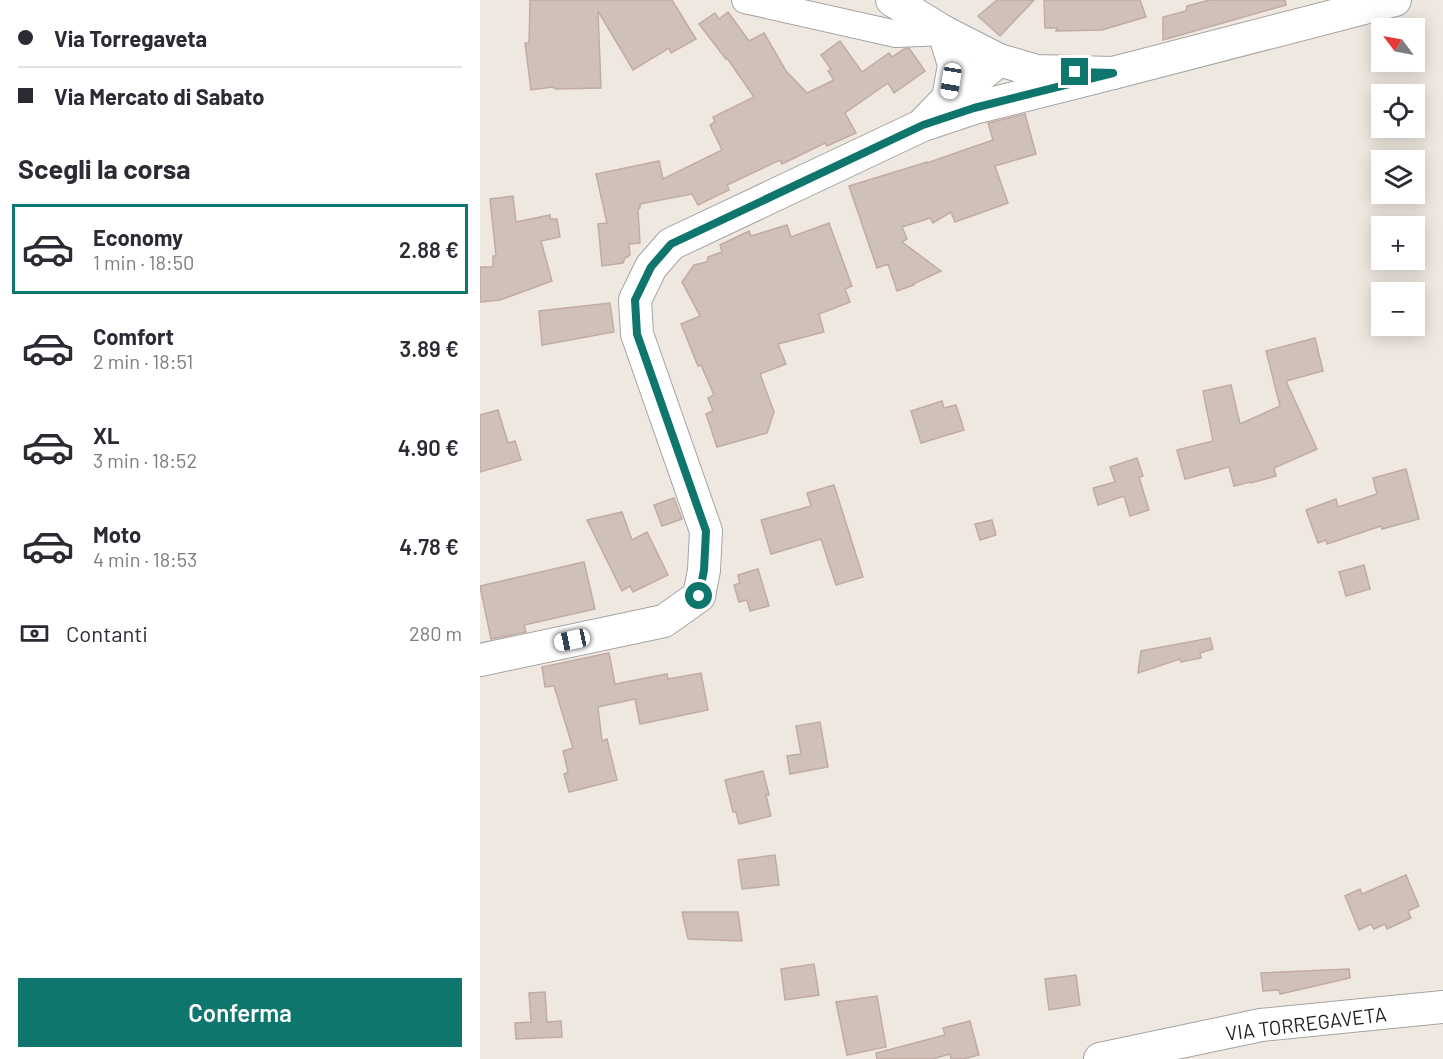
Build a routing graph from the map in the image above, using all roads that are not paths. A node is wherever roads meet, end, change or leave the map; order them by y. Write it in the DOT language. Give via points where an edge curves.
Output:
graph roads {
  1 [pos="745,0"];
  2 [pos="892,0"];
  3 [pos="1395,0"];
  4 [pos="944,32"];
  5 [pos="999,60"];
  6 [pos="1113,73"];
  7 [pos="974,108"];
  8 [pos="923,125"];
  9 [pos="480,660"];
  10 [pos="1443,1007"];
  11 [pos="1100,1059"];
  1 -- 4 [label="street" via="896,34"];
  2 -- 4 [label="street"];
  3 -- 6 [label="street"];
  4 -- 5 [label="street"];
  4 -- 8 [label="street" via="954,64 948,98"];
  5 -- 6 [label="street" via="1037,71"];
  5 -- 7 [label="street" via="1002,77 993,92"];
  5 -- 8 [label="street"];
  6 -- 7 [label="street"];
  7 -- 8 [label="street"];
  8 -- 9 [label="street" via="671,244 651,267 635,300 637,334 706,531 699,596 664,621"];
  10 -- 11 [label="street, VIA TORREGAVETA" via="1261,1025"];
}
